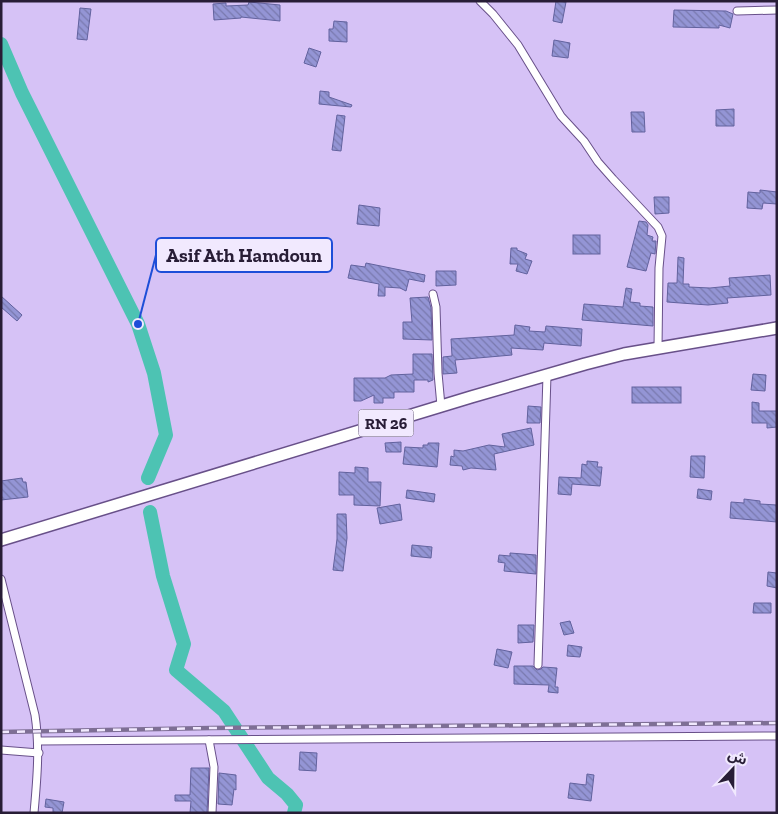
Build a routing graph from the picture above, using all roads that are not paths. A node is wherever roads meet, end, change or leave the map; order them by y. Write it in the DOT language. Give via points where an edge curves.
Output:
graph roads {
  1 [pos="480,1"];
  2 [pos="777,10"];
  3 [pos="737,11"];
  4 [pos="433,294"];
  5 [pos="777,328"];
  6 [pos="658,348"];
  7 [pos="547,375"];
  8 [pos="441,406"];
  9 [pos="1,540"];
  10 [pos="1,579"];
  11 [pos="538,665"];
  12 [pos="777,736"];
  13 [pos="209,740"];
  14 [pos="39,741"];
  15 [pos="1,750"];
  16 [pos="38,753"];
  17 [pos="34,813"];
  18 [pos="212,813"];
  1 -- 6 [label="street" via="518,45 561,116 658,227 662,236"];
  2 -- 3 [label="street"];
  4 -- 8 [label="street"];
  5 -- 6 [label="main road, RN 26"];
  6 -- 7 [label="main road, RN 26"];
  7 -- 8 [label="main road, RN 26"];
  7 -- 11 [label="street"];
  8 -- 9 [label="main road, RN 26"];
  10 -- 14 [label="street"];
  12 -- 13 [label="street"];
  13 -- 14 [label="street"];
  13 -- 18 [label="street" via="214,767"];
  14 -- 16 [label="street"];
  15 -- 16 [label="street"];
  16 -- 17 [label="street"];
}
